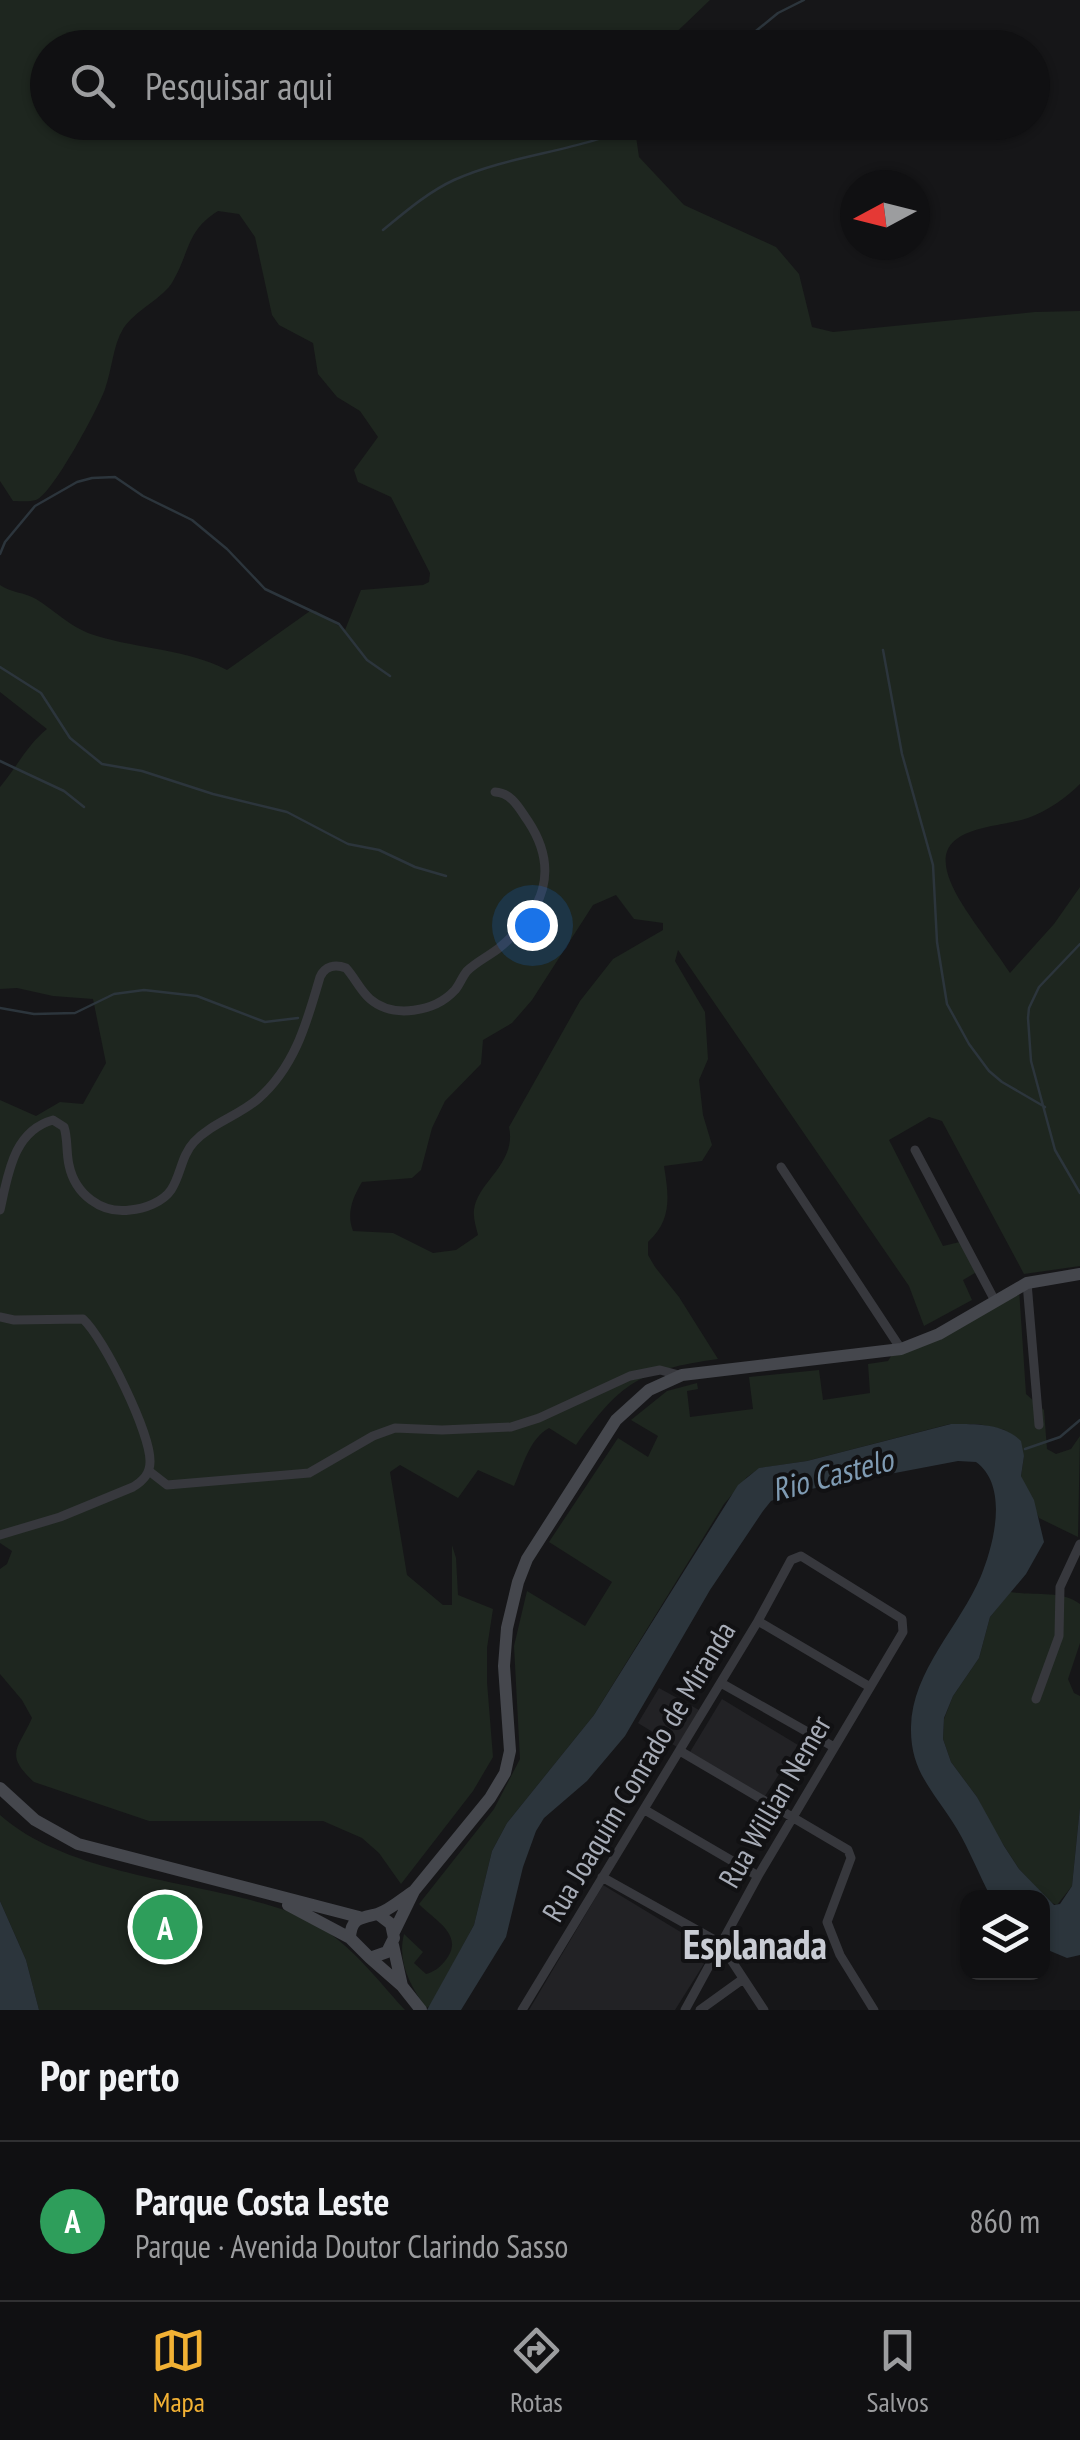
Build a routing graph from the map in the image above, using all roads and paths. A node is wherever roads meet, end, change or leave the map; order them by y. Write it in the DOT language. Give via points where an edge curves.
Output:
graph roads {
  1 [pos="495,792"];
  2 [pos="915,1150"];
  3 [pos="780,1168"];
  4 [pos="0,1210"];
  5 [pos="1080,1274"];
  6 [pos="1027,1283"];
  7 [pos="994,1299"];
  8 [pos="0,1317"];
  9 [pos="902,1348"];
  10 [pos="682,1375"];
  11 [pos="1039,1425"];
  12 [pos="149,1472"];
  13 [pos="0,1535"];
  14 [pos="1080,1544"];
  15 [pos="902,1619"];
  16 [pos="758,1621"];
  17 [pos="721,1683"];
  18 [pos="870,1686"];
  19 [pos="1036,1698"];
  20 [pos="834,1747"];
  21 [pos="680,1751"];
  22 [pos="0,1788"];
  23 [pos="645,1810"];
  24 [pos="794,1816"];
  25 [pos="758,1876"];
  26 [pos="602,1878"];
  27 [pos="414,1892"];
  28 [pos="272,1897"];
  29 [pos="378,1914"];
  30 [pos="360,1917"];
  31 [pos="350,1938"];
  32 [pos="393,1938"];
  33 [pos="720,1943"];
  34 [pos="370,1958"];
  35 [pos="744,1979"];
  36 [pos="407,1991"];
  37 [pos="714,2006"];
  38 [pos="421,2010"];
  39 [pos="522,2010"];
  40 [pos="685,2010"];
  41 [pos="700,2010"];
  42 [pos="764,2010"];
  43 [pos="874,2010"];
  1 -- 4 [label="street" via="509,797 536,834 547,880 514,932 468,970 447,998 423,1009 386,1007 367,996 346,968 326,969 286,1066 259,1098 191,1145 168,1194 127,1211 93,1201 71,1175 64,1126 53,1120 25,1136 12,1158"];
  2 -- 7 [label="street"];
  3 -- 9 [label="street"];
  5 -- 6 [label="street"];
  6 -- 7 [label="street"];
  6 -- 11 [label="street"];
  7 -- 9 [label="street" via="939,1334"];
  8 -- 12 [label="street" via="83,1320 90,1326 142,1429"];
  9 -- 10 [label="street"];
  10 -- 12 [label="street" via="660,1370 630,1376 511,1427 394,1428 309,1473 167,1484"];
  10 -- 27 [label="street" via="649,1390 616,1420 527,1559 507,1628 506,1773"];
  12 -- 13 [label="street" via="133,1487"];
  14 -- 19 [label="street" via="1060,1587 1060,1636"];
  15 -- 16 [label="street, Rua Joaquim Conrado de Miranda" via="801,1556 794,1557"];
  15 -- 18 [label="street, Rua Willian Nemer" via="902,1636"];
  16 -- 17 [label="street, Rua Joaquim Conrado de Miranda"];
  16 -- 18 [label="street"];
  17 -- 20 [label="street"];
  17 -- 21 [label="street, Rua Joaquim Conrado de Miranda"];
  18 -- 20 [label="street, Rua Willian Nemer"];
  20 -- 24 [label="street, Rua Willian Nemer"];
  21 -- 23 [label="street, Rua Joaquim Conrado de Miranda"];
  21 -- 24 [label="street"];
  22 -- 28 [label="street" via="35,1820 78,1844"];
  23 -- 25 [label="street"];
  23 -- 26 [label="street, Rua Joaquim Conrado de Miranda"];
  24 -- 25 [label="street, Rua Willian Nemer"];
  24 -- 43 [label="street" via="850,1854 827,1922"];
  25 -- 33 [label="street, Rua Willian Nemer"];
  26 -- 33 [label="street"];
  26 -- 39 [label="street, Rua Joaquim Conrado de Miranda"];
  27 -- 29 [label="street"];
  27 -- 32 [label="street"];
  28 -- 30 [label="street"];
  28 -- 31 [label="street"];
  29 -- 30 [label="street"];
  29 -- 32 [label="street"];
  30 -- 31 [label="street"];
  31 -- 34 [label="street"];
  32 -- 34 [label="street" via="384,1955"];
  32 -- 36 [label="street"];
  33 -- 35 [label="street"];
  33 -- 40 [label="street, Rua Willian Nemer"];
  34 -- 36 [label="street"];
  35 -- 37 [label="street"];
  35 -- 42 [label="street"];
  36 -- 38 [label="street"];
  37 -- 41 [label="street"];
}
